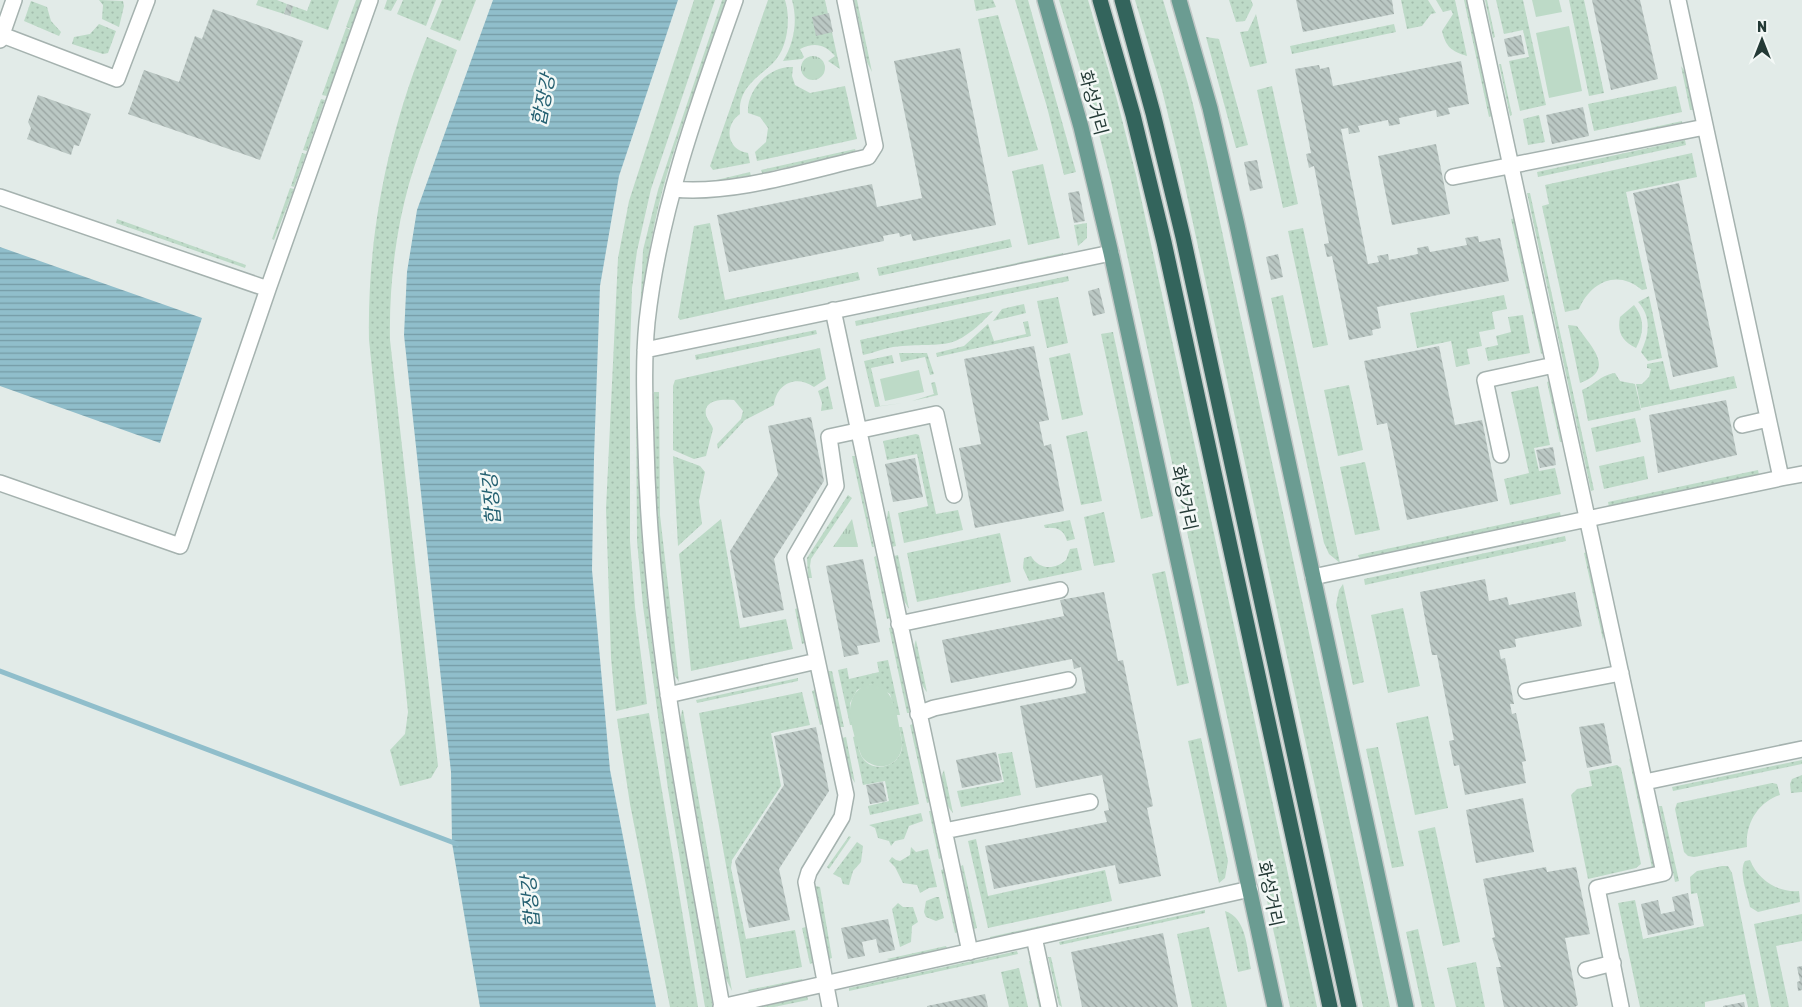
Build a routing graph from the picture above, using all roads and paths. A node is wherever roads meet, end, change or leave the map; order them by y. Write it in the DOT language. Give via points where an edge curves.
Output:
graph roads {
  1 [pos="14,0"];
  2 [pos="147,0"];
  3 [pos="370,0"];
  4 [pos="735,0"];
  5 [pos="845,0"];
  6 [pos="1045,0"];
  7 [pos="1100,0"];
  8 [pos="1122,0"];
  9 [pos="1179,0"];
  10 [pos="1475,0"];
  11 [pos="1678,0"];
  12 [pos="1,38"];
  13 [pos="1705,127"];
  14 [pos="1511,166"];
  15 [pos="1453,177"];
  16 [pos="674,189"];
  17 [pos="0,197"];
  18 [pos="1111,254"];
  19 [pos="268,289"];
  20 [pos="833,310"];
  21 [pos="645,350"];
  22 [pos="1554,365"];
  23 [pos="1768,419"];
  24 [pos="1742,425"];
  25 [pos="858,431"];
  26 [pos="1501,455"];
  27 [pos="1802,474"];
  28 [pos="1781,478"];
  29 [pos="0,483"];
  30 [pos="954,495"];
  31 [pos="1588,519"];
  32 [pos="1313,577"];
  33 [pos="1060,590"];
  34 [pos="899,624"];
  35 [pos="817,661"];
  36 [pos="1621,674"];
  37 [pos="1068,680"];
  38 [pos="1526,691"];
  39 [pos="668,695"];
  40 [pos="918,714"];
  41 [pos="1802,749"];
  42 [pos="1645,782"];
  43 [pos="1090,802"];
  44 [pos="944,831"];
  45 [pos="1250,889"];
  46 [pos="1034,937"];
  47 [pos="970,952"];
  48 [pos="1613,963"];
  49 [pos="1586,970"];
  50 [pos="825,984"];
  51 [pos="722,1007"];
  52 [pos="830,1007"];
  53 [pos="1049,1007"];
  54 [pos="1275,1007"];
  55 [pos="1330,1007"];
  56 [pos="1349,1007"];
  57 [pos="1406,1007"];
  58 [pos="1621,1007"];
  1 -- 12 [label="street"];
  2 -- 12 [label="street" via="117,80"];
  3 -- 19 [label="street"];
  4 -- 16 [label="street"];
  5 -- 16 [label="street" via="875,146 868,157 727,188"];
  6 -- 18 [label="main road, 화성거리" via="1081,127"];
  7 -- 55 [label="highway, 화성거리" via="1133,115 1164,242"];
  8 -- 56 [label="highway" via="1183,237"];
  9 -- 32 [label="main road" via="1210,108"];
  10 -- 14 [label="street"];
  11 -- 13 [label="street"];
  13 -- 14 [label="street"];
  13 -- 23 [label="street"];
  14 -- 15 [label="street"];
  14 -- 22 [label="street"];
  16 -- 21 [label="street" via="657,255"];
  17 -- 19 [label="street"];
  18 -- 20 [label="street"];
  18 -- 45 [label="main road, 화성거리"];
  19 -- 29 [label="street" via="180,546"];
  20 -- 21 [label="street"];
  20 -- 25 [label="street"];
  21 -- 39 [label="street" via="649,527"];
  22 -- 26 [label="street" via="1485,380"];
  22 -- 31 [label="street"];
  23 -- 24 [label="street"];
  23 -- 28 [label="street"];
  25 -- 30 [label="street" via="936,414"];
  25 -- 34 [label="street"];
  25 -- 35 [label="street" via="829,437 836,486 795,557"];
  27 -- 28 [label="street"];
  28 -- 31 [label="street"];
  31 -- 32 [label="street"];
  31 -- 36 [label="street"];
  32 -- 57 [label="main road"];
  33 -- 34 [label="street"];
  34 -- 40 [label="street"];
  35 -- 39 [label="street"];
  35 -- 50 [label="street" via="846,795 842,817 806,882"];
  36 -- 38 [label="street"];
  36 -- 42 [label="street"];
  37 -- 40 [label="street"];
  39 -- 51 [label="street"];
  40 -- 44 [label="street"];
  41 -- 42 [label="street"];
  42 -- 48 [label="street" via="1664,873 1597,888"];
  43 -- 44 [label="street"];
  44 -- 47 [label="street"];
  45 -- 46 [label="street"];
  45 -- 54 [label="main road, 화성거리"];
  46 -- 47 [label="street"];
  46 -- 53 [label="street"];
  47 -- 50 [label="street"];
  48 -- 49 [label="street"];
  48 -- 58 [label="street"];
  50 -- 51 [label="street"];
  50 -- 52 [label="street"];
}
